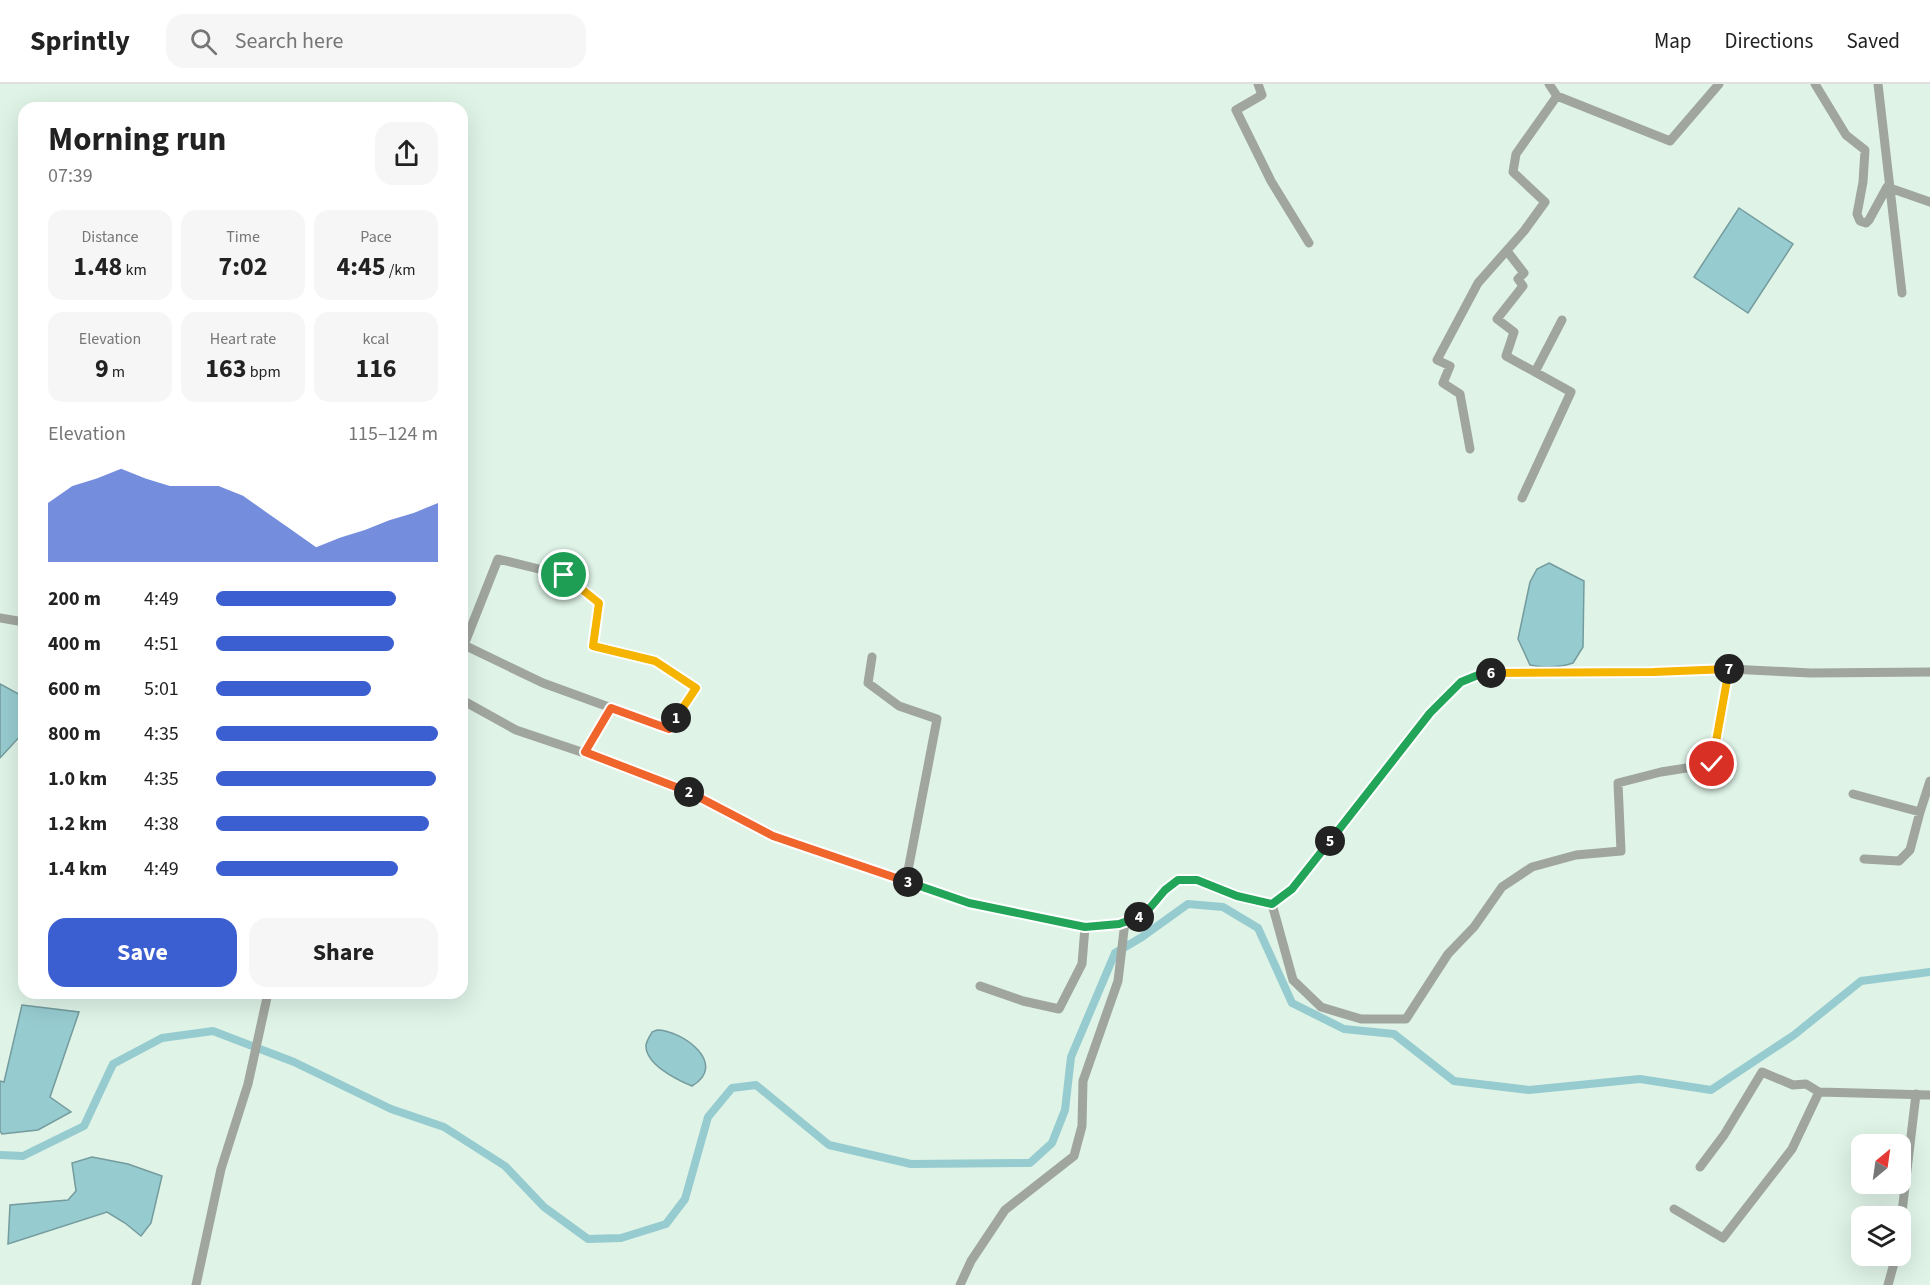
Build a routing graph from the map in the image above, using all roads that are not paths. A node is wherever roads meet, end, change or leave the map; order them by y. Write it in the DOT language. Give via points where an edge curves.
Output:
graph roads {
  1 [pos="1258,84"];
  2 [pos="1549,84"];
  3 [pos="1719,84"];
  4 [pos="1815,84"];
  5 [pos="1878,84"];
  6 [pos="1557,96"];
  7 [pos="1930,202"];
  8 [pos="1309,243"];
  9 [pos="1507,250"];
  10 [pos="1902,293"];
  11 [pos="1562,320"];
  12 [pos="1535,372"];
  13 [pos="1470,449"];
  14 [pos="1522,498"];
  15 [pos="0,618"];
  16 [pos="18,621"];
  17 [pos="468,635"];
  18 [pos="468,647"];
  19 [pos="872,657"];
  20 [pos="1730,669"];
  21 [pos="1930,672"];
  22 [pos="468,703"];
  23 [pos="611,708"];
  24 [pos="585,752"];
  25 [pos="1930,781"];
  26 [pos="1853,794"];
  27 [pos="1920,812"];
  28 [pos="1864,859"];
  29 [pos="906,881"];
  30 [pos="1272,904"];
  31 [pos="1125,925"];
  32 [pos="1085,927"];
  33 [pos="980,986"];
  34 [pos="267,999"];
  35 [pos="1819,1092"];
  36 [pos="1916,1094"];
  37 [pos="1930,1095"];
  38 [pos="1700,1167"];
  39 [pos="1903,1206"];
  40 [pos="1674,1209"];
  41 [pos="1893,1266"];
  42 [pos="196,1285"];
  43 [pos="960,1285"];
  44 [pos="1888,1285"];
  1 -- 8 [label="street" via="1262,95 1236,110"];
  2 -- 6 [label="street"];
  3 -- 6 [label="street" via="1670,141"];
  4 -- 7 [label="street" via="1846,135 1865,150 1857,214 1860,221 1869,220 1887,187"];
  5 -- 10 [label="street"];
  6 -- 9 [label="street" via="1516,154 1513,172 1545,202"];
  9 -- 12 [label="street" via="1524,273 1518,279 1523,286 1497,319 1514,332 1506,356"];
  9 -- 13 [label="street" via="1478,283 1437,360 1450,366 1443,383 1460,394"];
  11 -- 12 [label="street"];
  12 -- 14 [label="street" via="1571,392"];
  15 -- 16 [label="street"];
  17 -- 23 [label="street" via="498,559 564,575 599,603 593,646 655,661 696,688 669,729"];
  18 -- 23 [label="street" via="543,683"];
  19 -- 29 [label="street" via="868,683 899,706 937,719"];
  20 -- 21 [label="street"];
  20 -- 30 [label="street" via="1483,673 1461,682 1430,713 1292,889"];
  20 -- 30 [label="street" via="1712,764 1618,783 1621,851 1576,855 1532,867 1502,886 1474,927 1448,954 1406,1020 1361,1019 1321,1007 1293,980"];
  22 -- 24 [label="street" via="516,729"];
  23 -- 24 [label="street"];
  24 -- 29 [label="street" via="688,791 773,836"];
  25 -- 27 [label="street"];
  26 -- 27 [label="street"];
  27 -- 28 [label="street" via="1910,850 1899,861"];
  29 -- 32 [label="street" via="969,903"];
  30 -- 31 [label="street" via="1237,896 1197,880 1178,880 1143,916"];
  31 -- 32 [label="street"];
  31 -- 43 [label="street" via="1118,981 1083,1081 1082,1126 1074,1156 1005,1209"];
  32 -- 33 [label="street" via="1082,964 1059,1010"];
  34 -- 42 [label="street" via="250,1074 220,1169"];
  35 -- 36 [label="street"];
  35 -- 38 [label="street" via="1806,1084 1794,1085 1762,1072"];
  35 -- 40 [label="street" via="1792,1149 1723,1238"];
  36 -- 37 [label="street"];
  36 -- 39 [label="street"];
  41 -- 44 [label="street"];
}
